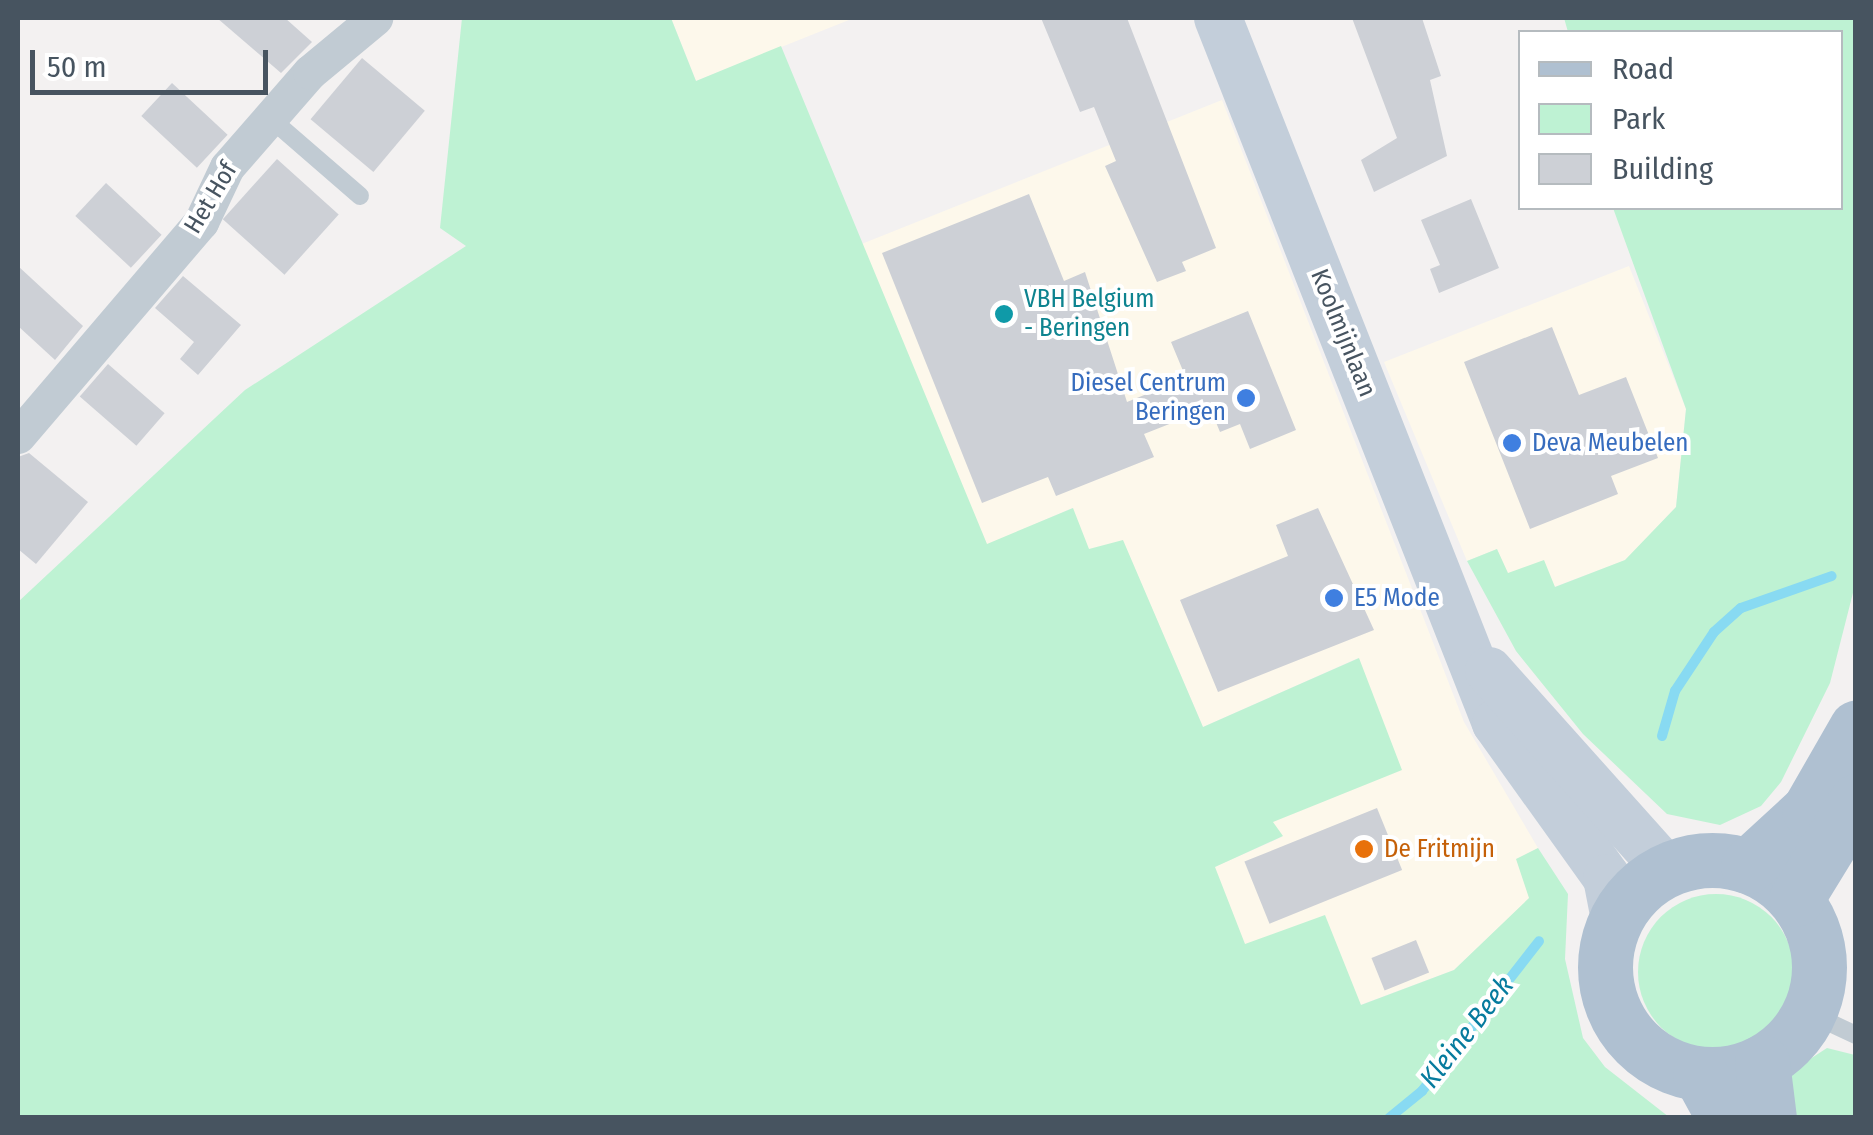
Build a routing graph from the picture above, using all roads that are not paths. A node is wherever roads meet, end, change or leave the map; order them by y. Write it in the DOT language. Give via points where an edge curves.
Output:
graph roads {
  1 [pos="376,18"];
  2 [pos="1218,18"];
  3 [pos="270,118"];
  4 [pos="360,196"];
  5 [pos="18,436"];
  6 [pos="1468,648"];
  7 [pos="1856,728"];
  8 [pos="1856,801"];
  9 [pos="1748,866"];
  10 [pos="1666,869"];
  11 [pos="1796,899"];
  12 [pos="1615,919"];
  13 [pos="1832,1024"];
  14 [pos="1762,1062"];
  15 [pos="1712,1096"];
  16 [pos="1769,1118"];
  1 -- 3 [label="street, Het Hof"];
  2 -- 6 [label="street, Koolmijnlaan"];
  3 -- 4 [label="lane"];
  3 -- 5 [label="street, Het Hof" via="227,166 201,222"];
  6 -- 10 [label="street, Koolmijnlaan"];
  6 -- 12 [label="street, Koolmijnlaan" via="1496,724 1608,878"];
  7 -- 9 [label="main road" via="1809,810"];
  8 -- 11 [label="main road"];
  9 -- 10 [label="main road" via="1707,859"];
  9 -- 11 [label="main road"];
  10 -- 12 [label="main road"];
  11 -- 13 [label="main road" via="1815,935"];
  12 -- 15 [label="main road" via="1604,952 1617,1018 1638,1046"];
  13 -- 14 [label="main road"];
  14 -- 15 [label="main road"];
  14 -- 16 [label="main road"];
}
